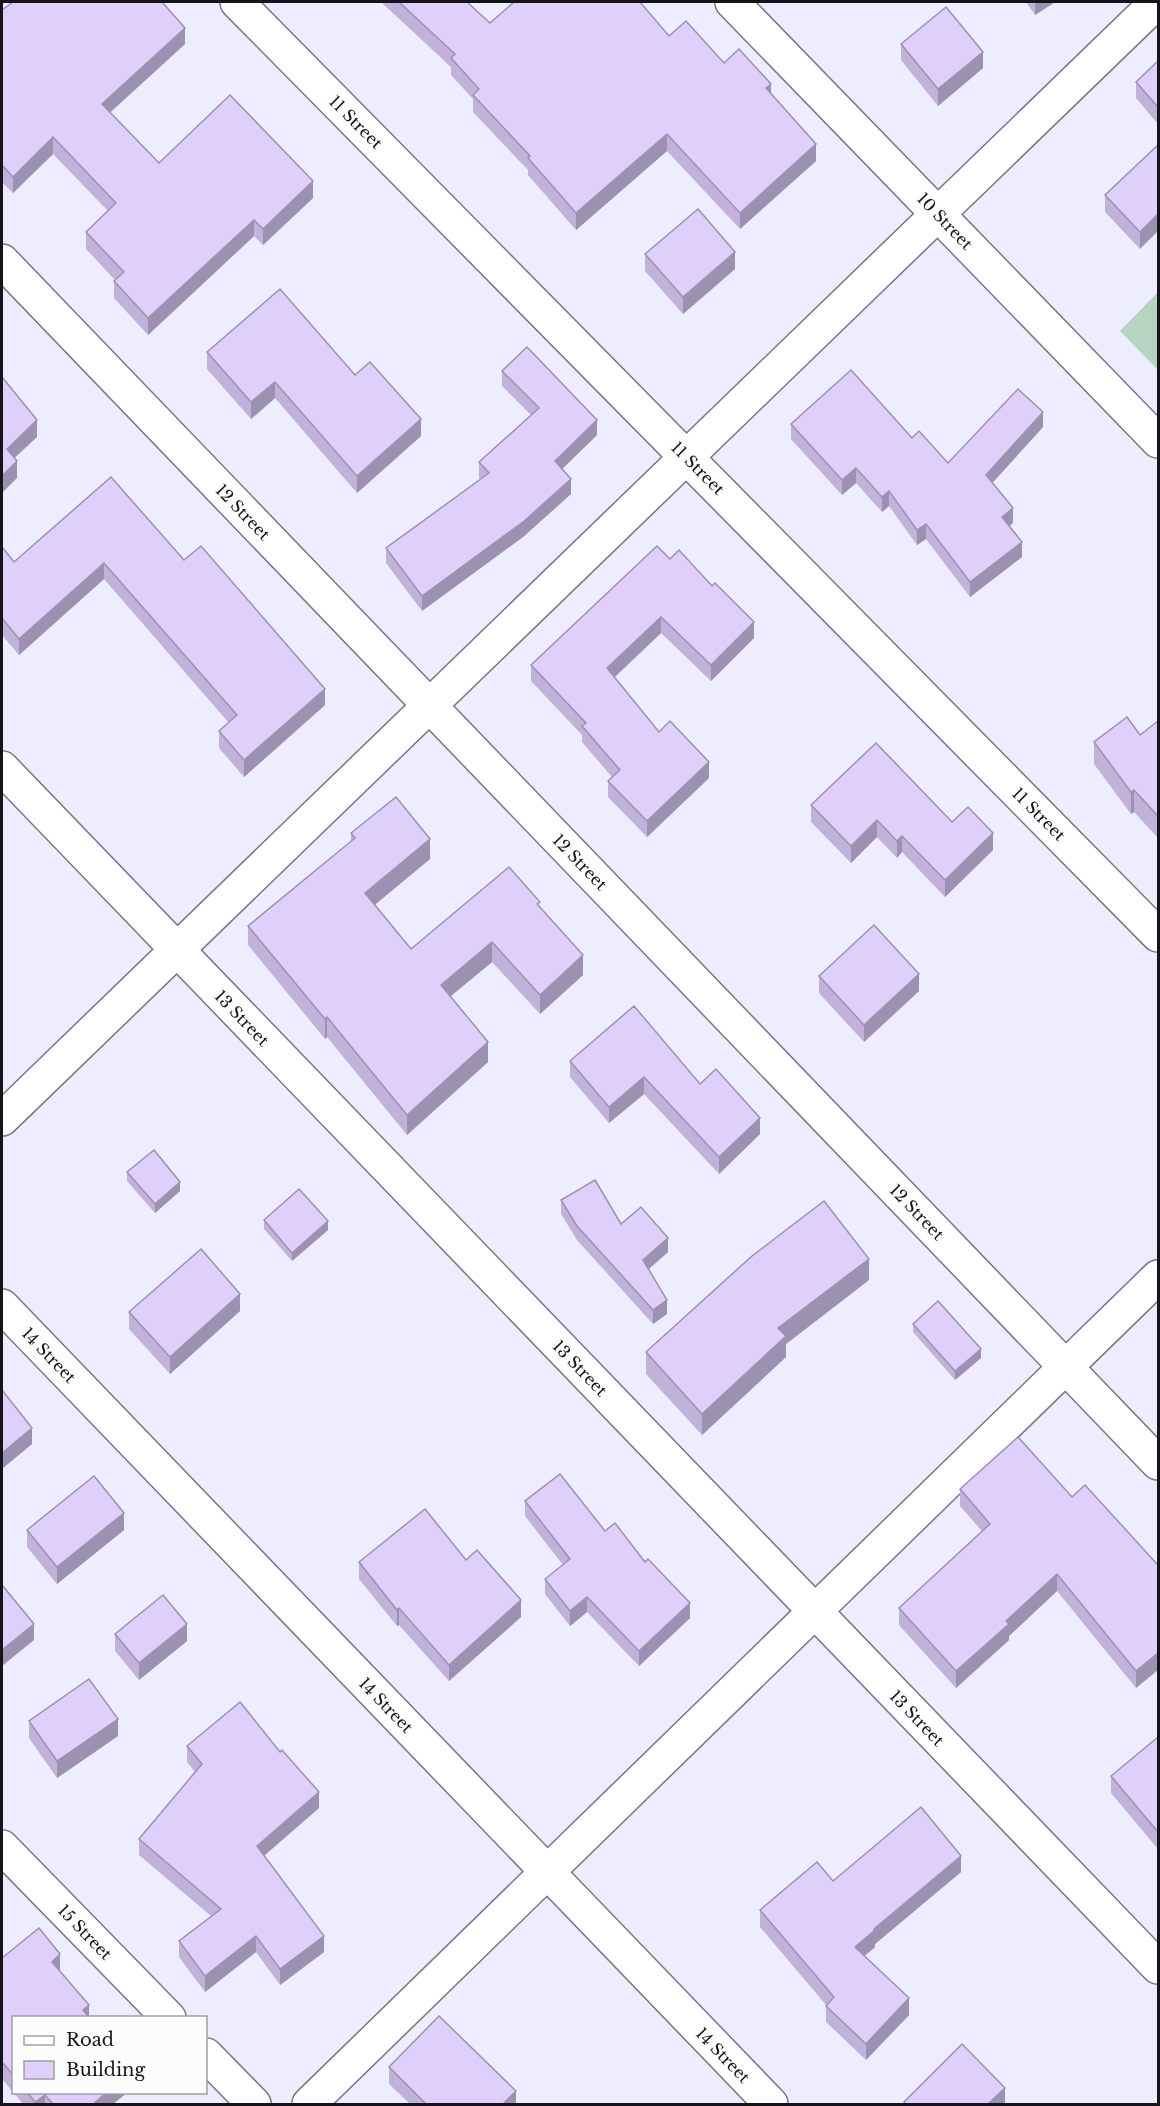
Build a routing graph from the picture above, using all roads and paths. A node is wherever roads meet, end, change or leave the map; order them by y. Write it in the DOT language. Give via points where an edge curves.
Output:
graph roads {
  1 [pos="237,2"];
  2 [pos="732,2"];
  3 [pos="1157,2"];
  4 [pos="938,214"];
  5 [pos="2,261"];
  6 [pos="1158,441"];
  7 [pos="686,456"];
  8 [pos="429,705"];
  9 [pos="2,768"];
  10 [pos="1158,935"];
  11 [pos="177,950"];
  12 [pos="2,1119"];
  13 [pos="1158,1277"];
  14 [pos="2,1306"];
  15 [pos="1066,1367"];
  16 [pos="1158,1463"];
  17 [pos="814,1611"];
  18 [pos="2,1846"];
  19 [pos="547,1872"];
  20 [pos="1158,1967"];
  21 [pos="167,2016"];
  22 [pos="207,2056"];
  23 [pos="254,2104"];
  24 [pos="309,2104"];
  25 [pos="771,2104"];
  1 -- 7 [label="street, 11 Street"];
  2 -- 4 [label="street, 10 Street"];
  3 -- 4 [label="street"];
  4 -- 6 [label="street, 10 Street"];
  4 -- 7 [label="street"];
  5 -- 8 [label="street, 12 Street"];
  7 -- 8 [label="street"];
  7 -- 10 [label="street, 11 Street"];
  8 -- 11 [label="street"];
  8 -- 15 [label="street, 12 Street"];
  9 -- 11 [label="street, 13 Street"];
  11 -- 12 [label="street"];
  11 -- 17 [label="street, 13 Street"];
  13 -- 15 [label="street"];
  14 -- 19 [label="street, 14 Street"];
  15 -- 16 [label="street, 12 Street"];
  15 -- 17 [label="street"];
  17 -- 19 [label="street"];
  17 -- 20 [label="street, 13 Street"];
  18 -- 21 [label="street, 15 Street"];
  19 -- 24 [label="street"];
  19 -- 25 [label="street, 14 Street"];
  22 -- 23 [label="street"];
}
